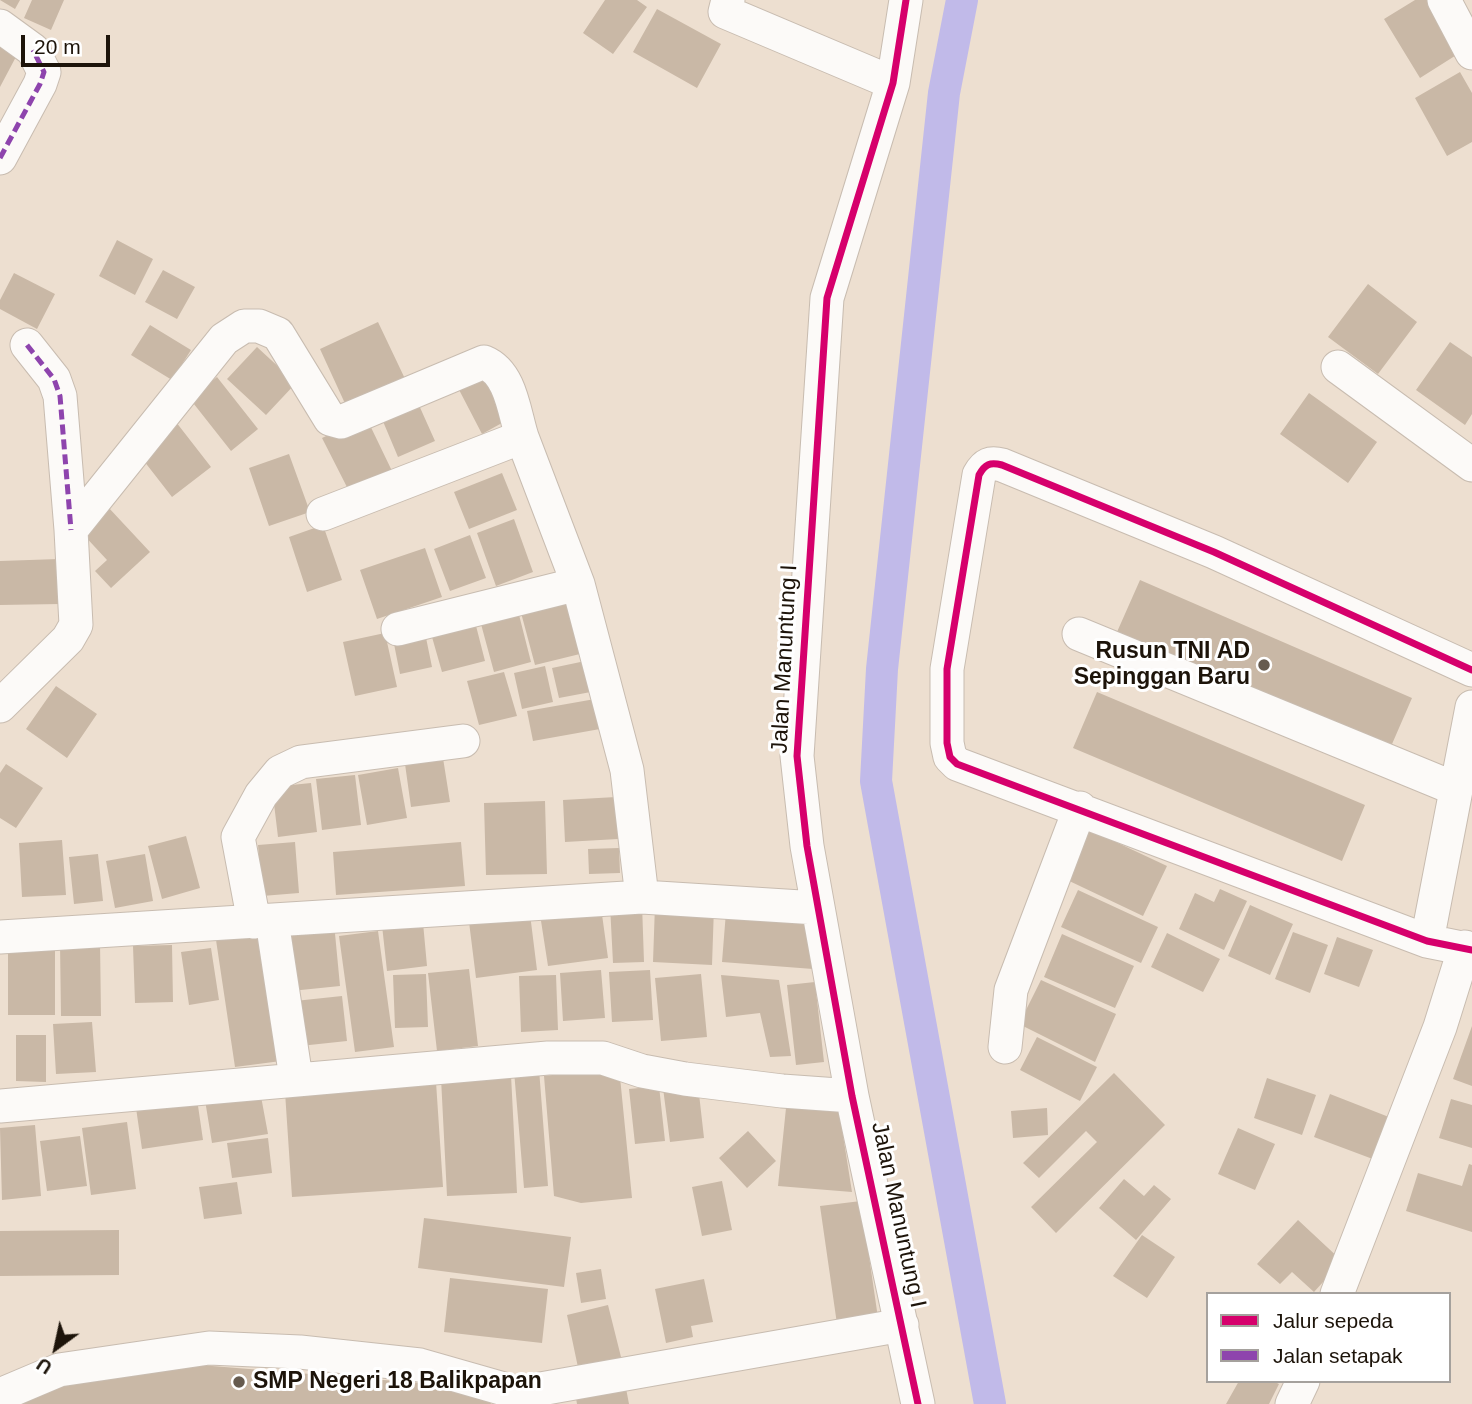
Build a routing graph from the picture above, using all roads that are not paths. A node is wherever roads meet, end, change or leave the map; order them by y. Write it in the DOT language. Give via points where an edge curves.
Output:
graph roads {
  1 [pos="906,0"];
  2 [pos="1444,0"];
  3 [pos="718,4"];
  4 [pos="0,26"];
  5 [pos="1472,53"];
  6 [pos="893,83"];
  7 [pos="0,158"];
  8 [pos="27,345"];
  9 [pos="1338,367"];
  10 [pos="522,437"];
  11 [pos="1472,465"];
  12 [pos="323,514"];
  13 [pos="71,530"];
  14 [pos="578,584"];
  15 [pos="398,629"];
  16 [pos="1079,634"];
  17 [pos="1472,670"];
  18 [pos="0,706"];
  19 [pos="1472,708"];
  20 [pos="463,741"];
  21 [pos="1456,789"];
  22 [pos="1080,808"];
  23 [pos="642,897"];
  24 [pos="817,908"];
  25 [pos="263,921"];
  26 [pos="0,937"];
  27 [pos="1427,941"];
  28 [pos="1468,948"];
  29 [pos="1005,1047"];
  30 [pos="296,1078"];
  31 [pos="852,1096"];
  32 [pos="0,1106"];
  33 [pos="1338,1292"];
  34 [pos="902,1325"];
  35 [pos="1302,1383"];
  36 [pos="0,1395"];
  37 [pos="519,1399"];
  38 [pos="918,1404"];
  39 [pos="1292,1404"];
  1 -- 6 [label="street, Jalan Manuntung I"];
  2 -- 5 [label="street"];
  3 -- 6 [label="street"];
  4 -- 7 [label="street" via="33,50 44,72"];
  6 -- 24 [label="street, Jalan Manuntung I" via="827,298 797,756"];
  8 -- 13 [label="street" via="54,379 60,396"];
  9 -- 11 [label="street"];
  10 -- 12 [label="street"];
  10 -- 13 [label="street" via="503,375 495,366 484,362 341,422 330,419 278,334 244,327 224,339"];
  10 -- 14 [label="street"];
  13 -- 18 [label="street" via="76,625 68,639"];
  14 -- 15 [label="street"];
  14 -- 23 [label="street" via="627,770"];
  16 -- 21 [label="street"];
  17 -- 22 [label="street" via="1214,552 993,463 984,466 947,669 950,757 957,764"];
  19 -- 21 [label="street"];
  20 -- 25 [label="street" via="301,762 280,772 238,837"];
  21 -- 27 [label="street"];
  22 -- 27 [label="street"];
  22 -- 29 [label="street" via="1011,990"];
  23 -- 24 [label="street"];
  23 -- 25 [label="street"];
  24 -- 31 [label="street, Jalan Manuntung I"];
  25 -- 26 [label="street"];
  25 -- 30 [label="street"];
  27 -- 28 [label="street"];
  28 -- 33 [label="street"];
  30 -- 31 [label="street" via="548,1058 603,1058 685,1079"];
  30 -- 32 [label="street"];
  31 -- 34 [label="street, Jalan Manuntung I"];
  34 -- 37 [label="street"];
  34 -- 38 [label="street, Jalan Manuntung I"];
  35 -- 39 [label="street"];
  36 -- 37 [label="street" via="59,1370 209,1348 420,1365"];
}
